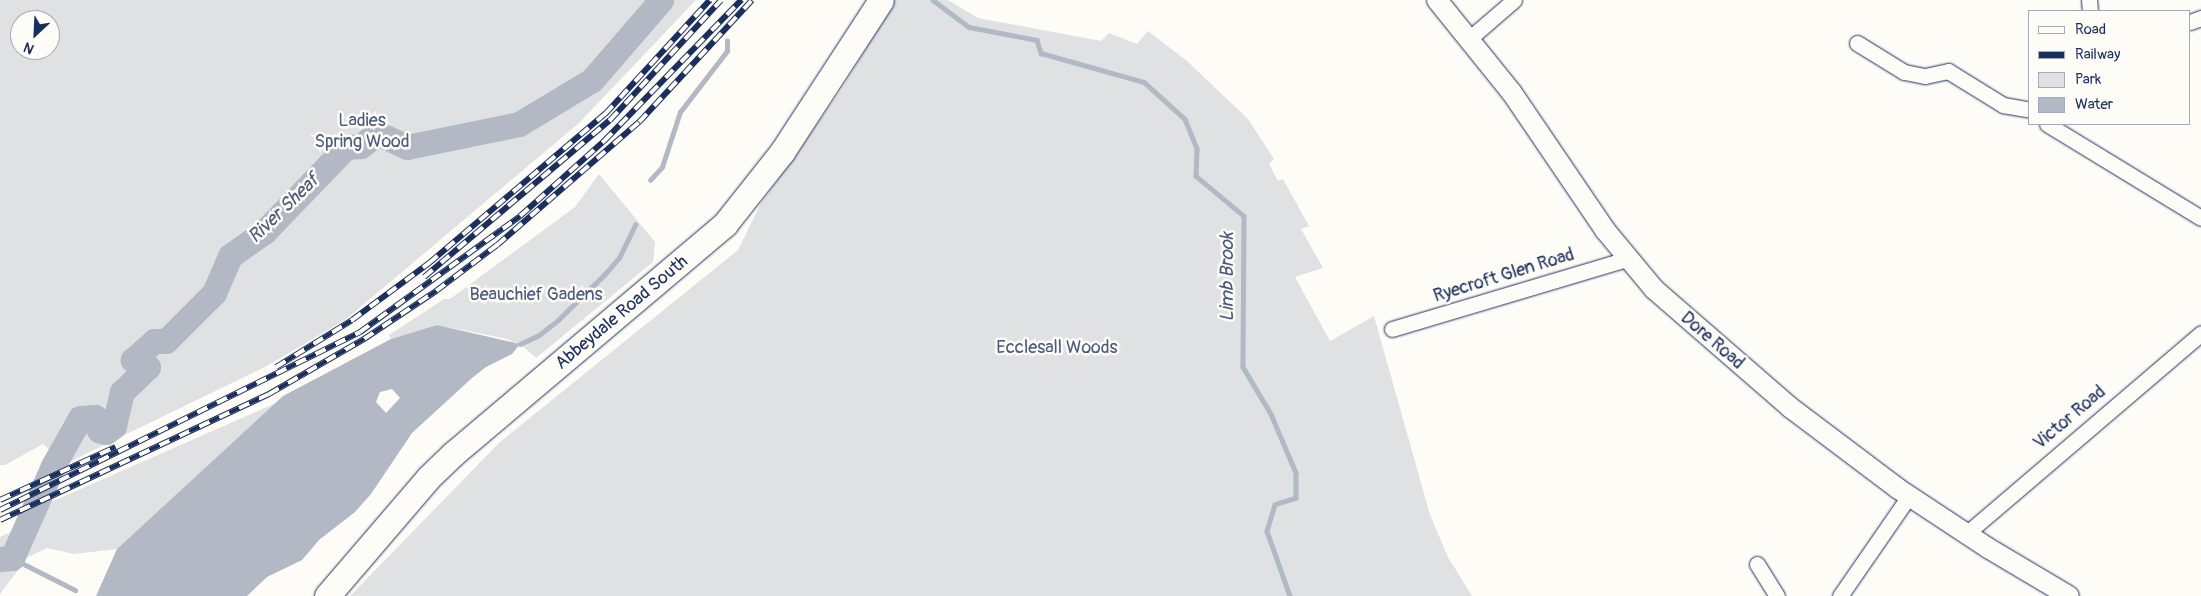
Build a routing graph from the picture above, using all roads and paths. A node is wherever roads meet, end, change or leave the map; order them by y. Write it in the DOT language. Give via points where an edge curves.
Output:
graph roads {
  1 [pos="882,0"];
  2 [pos="1437,0"];
  3 [pos="1514,0"];
  4 [pos="1470,38"];
  5 [pos="1857,43"];
  6 [pos="2028,110"];
  7 [pos="2049,125"];
  8 [pos="2201,218"];
  9 [pos="1627,259"];
  10 [pos="1392,329"];
  11 [pos="2201,333"];
  12 [pos="1909,496"];
  13 [pos="1966,534"];
  14 [pos="1757,564"];
  15 [pos="327,596"];
  16 [pos="1777,596"];
  17 [pos="1840,596"];
  18 [pos="2069,596"];
  1 -- 15 [label="main road, Abbeydale Road South" via="782,152 725,224 453,454 428,478"];
  2 -- 4 [label="street, Dore Road"];
  3 -- 4 [label="street"];
  4 -- 9 [label="street, Dore Road"];
  5 -- 6 [label="street" via="1904,72 1925,76 1948,71 2003,106"];
  7 -- 8 [label="street"];
  9 -- 10 [label="street, Ryecroft Glen Road"];
  9 -- 12 [label="street, Dore Road" via="1701,333 1791,408"];
  11 -- 13 [label="street, Victor Road"];
  12 -- 13 [label="street, Dore Road"];
  12 -- 17 [label="street"];
  13 -- 18 [label="street, Dore Road"];
  14 -- 16 [label="street"];
}
